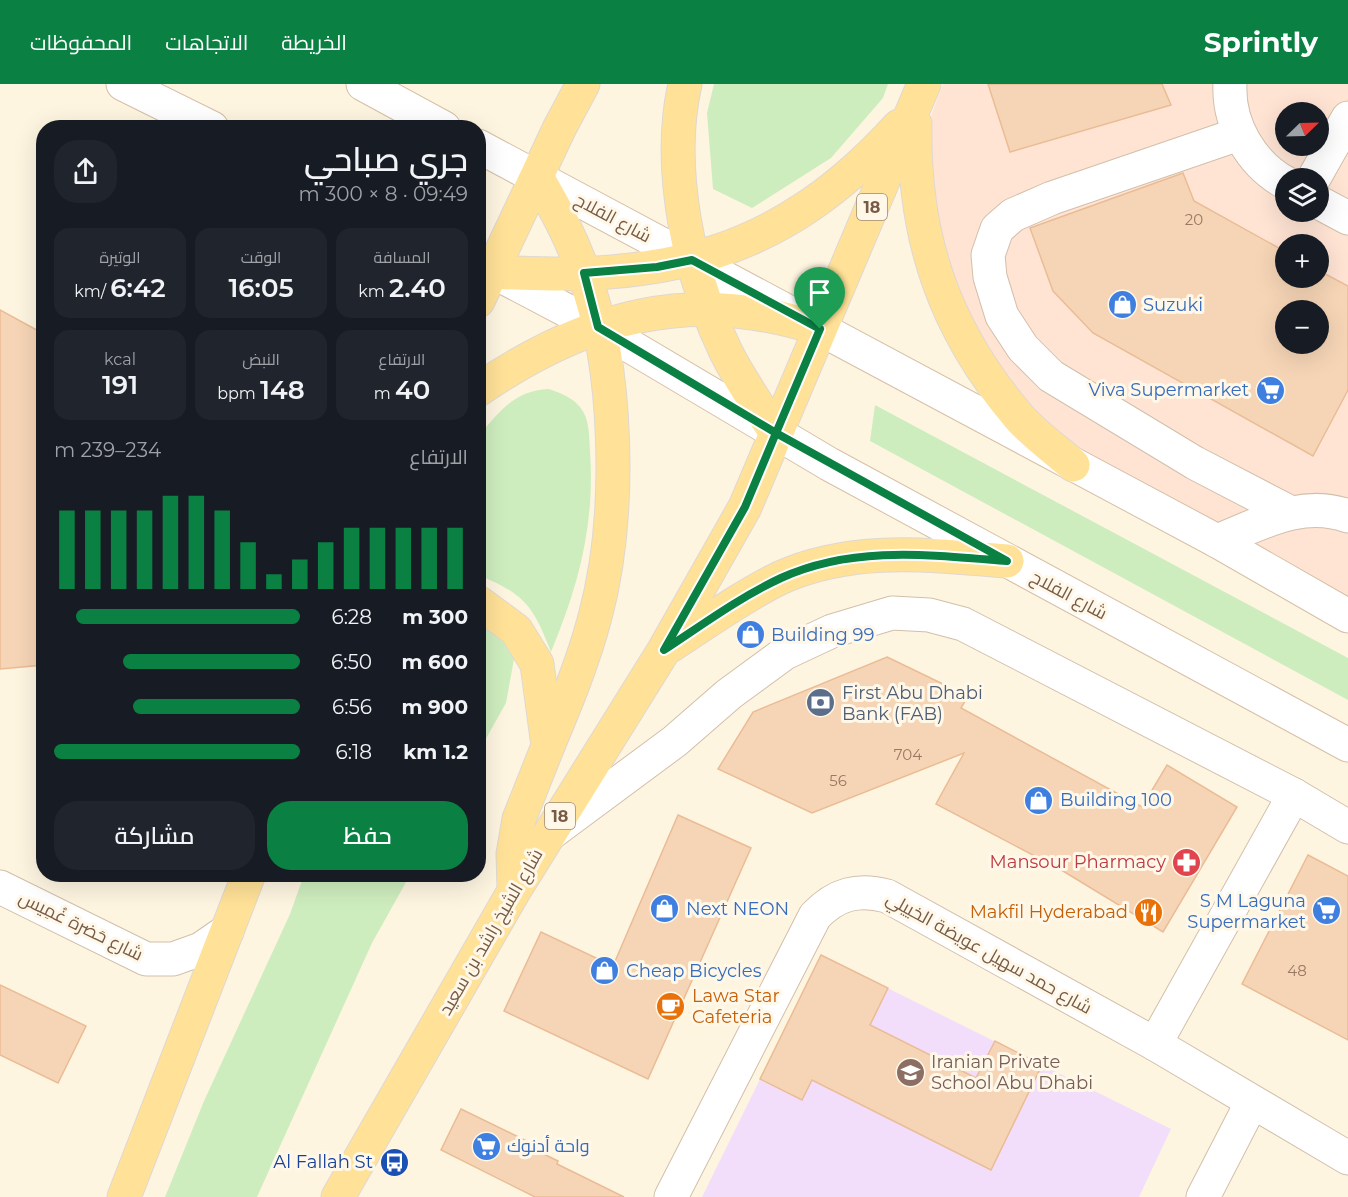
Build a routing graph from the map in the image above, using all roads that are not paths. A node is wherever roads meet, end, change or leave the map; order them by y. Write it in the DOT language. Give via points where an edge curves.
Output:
graph roads {
  1 [pos="123,84"];
  2 [pos="363,84"];
  3 [pos="583,84"];
  4 [pos="685,84"];
  5 [pos="1230,84"];
  6 [pos="920,95"];
  7 [pos="1348,118"];
  8 [pos="196,120"];
  9 [pos="429,120"];
  10 [pos="1239,134"];
  11 [pos="486,150"];
  12 [pos="1320,168"];
  13 [pos="1275,174"];
  14 [pos="537,177"];
  15 [pos="1329,208"];
  16 [pos="1348,218"];
  17 [pos="692,260"];
  18 [pos="486,266"];
  19 [pos="486,268"];
  20 [pos="486,269"];
  21 [pos="584,273"];
  22 [pos="707,309"];
  23 [pos="598,327"];
  24 [pos="820,329"];
  25 [pos="486,384"];
  26 [pos="776,433"];
  27 [pos="1073,465"];
  28 [pos="1291,513"];
  29 [pos="1348,516"];
  30 [pos="1217,541"];
  31 [pos="1007,561"];
  32 [pos="486,608"];
  33 [pos="1348,616"];
  34 [pos="664,650"];
  35 [pos="1348,745"];
  36 [pos="548,746"];
  37 [pos="1294,795"];
  38 [pos="1348,827"];
  39 [pos="548,836"];
  40 [pos="246,882"];
  41 [pos="0,887"];
  42 [pos="513,891"];
  43 [pos="227,931"];
  44 [pos="1155,1044"];
  45 [pos="1252,1102"];
  46 [pos="1348,1158"];
  47 [pos="124,1197"];
  48 [pos="338,1197"];
  49 [pos="671,1197"];
  50 [pos="1203,1197"];
  1 -- 8 [label="street"];
  2 -- 9 [label="street"];
  3 -- 14 [label="main road"];
  4 -- 17 [label="main road" via="679,148"];
  5 -- 10 [label="street" via="1229,98"];
  6 -- 17 [label="main road" via="871,156 818,201 760,235"];
  6 -- 24 [label="main road, شارع الشيخ راشد بن سعيد / 18"];
  6 -- 27 [label="main road" via="914,172 924,237 946,303 976,362 1019,418"];
  7 -- 12 [label="street"];
  10 -- 13 [label="street" via="1255,159"];
  10 -- 28 [label="street" via="1013,215 998,229 988,255 990,277 1002,316 1023,348 1050,376"];
  11 -- 14 [label="street, شارع الفلاح"];
  14 -- 17 [label="street, شارع الفلاح"];
  14 -- 18 [label="main road"];
  14 -- 21 [label="main road" via="564,223"];
  15 -- 16 [label="street"];
  17 -- 21 [label="main road"];
  17 -- 22 [label="main road"];
  17 -- 24 [label="street, شارع الفلاح"];
  19 -- 21 [label="main road" via="538,274"];
  20 -- 23 [label="street, شارع الفلاح"];
  21 -- 23 [label="main road"];
  22 -- 23 [label="main road" via="670,310"];
  22 -- 24 [label="main road" via="765,314"];
  22 -- 26 [label="main road" via="726,352"];
  23 -- 25 [label="main road" via="520,361"];
  23 -- 26 [label="street, شارع الفلاح"];
  23 -- 36 [label="main road" via="610,408 608,547 595,615 576,682"];
  24 -- 26 [label="main road, شارع الشيخ راشد بن سعيد / 18"];
  24 -- 27 [label="street, شارع الفلاح"];
  26 -- 31 [label="street, شارع الفلاح"];
  26 -- 34 [label="main road, شارع الشيخ راشد بن سعيد / 18" via="745,507"];
  27 -- 30 [label="street, شارع الفلاح"];
  28 -- 29 [label="street" via="1311,508"];
  28 -- 30 [label="street"];
  30 -- 33 [label="street, شارع الفلاح"];
  31 -- 34 [label="main road" via="903,553 813,566 740,600"];
  31 -- 35 [label="street, شارع الفلاح"];
  32 -- 36 [label="main road" via="516,630 537,664"];
  34 -- 39 [label="main road, شارع الشيخ راشد بن سعيد / 18"];
  36 -- 42 [label="main road" via="519,819 513,854"];
  37 -- 38 [label="street"];
  37 -- 39 [label="street" via="963,624 929,615 892,613 832,631 785,653"];
  37 -- 44 [label="street"];
  39 -- 42 [label="main road, شارع الشيخ راشد بن سعيد / 18"];
  40 -- 43 [label="main road"];
  41 -- 43 [label="street, شارع حَضرة غُمِيس" via="146,959 173,959 201,949"];
  42 -- 48 [label="main road, شارع الشيخ راشد بن سعيد / 18"];
  43 -- 47 [label="main road"];
  44 -- 45 [label="street, شارع حمد سهيل عويضة الخييلي"];
  44 -- 49 [label="street, شارع حمد سهيل عويضة الخييلي" via="887,896 872,891 841,896 827,904 808,930"];
  45 -- 46 [label="street, شارع حمد سهيل عويضة الخييلي"];
  45 -- 50 [label="street"];
}
